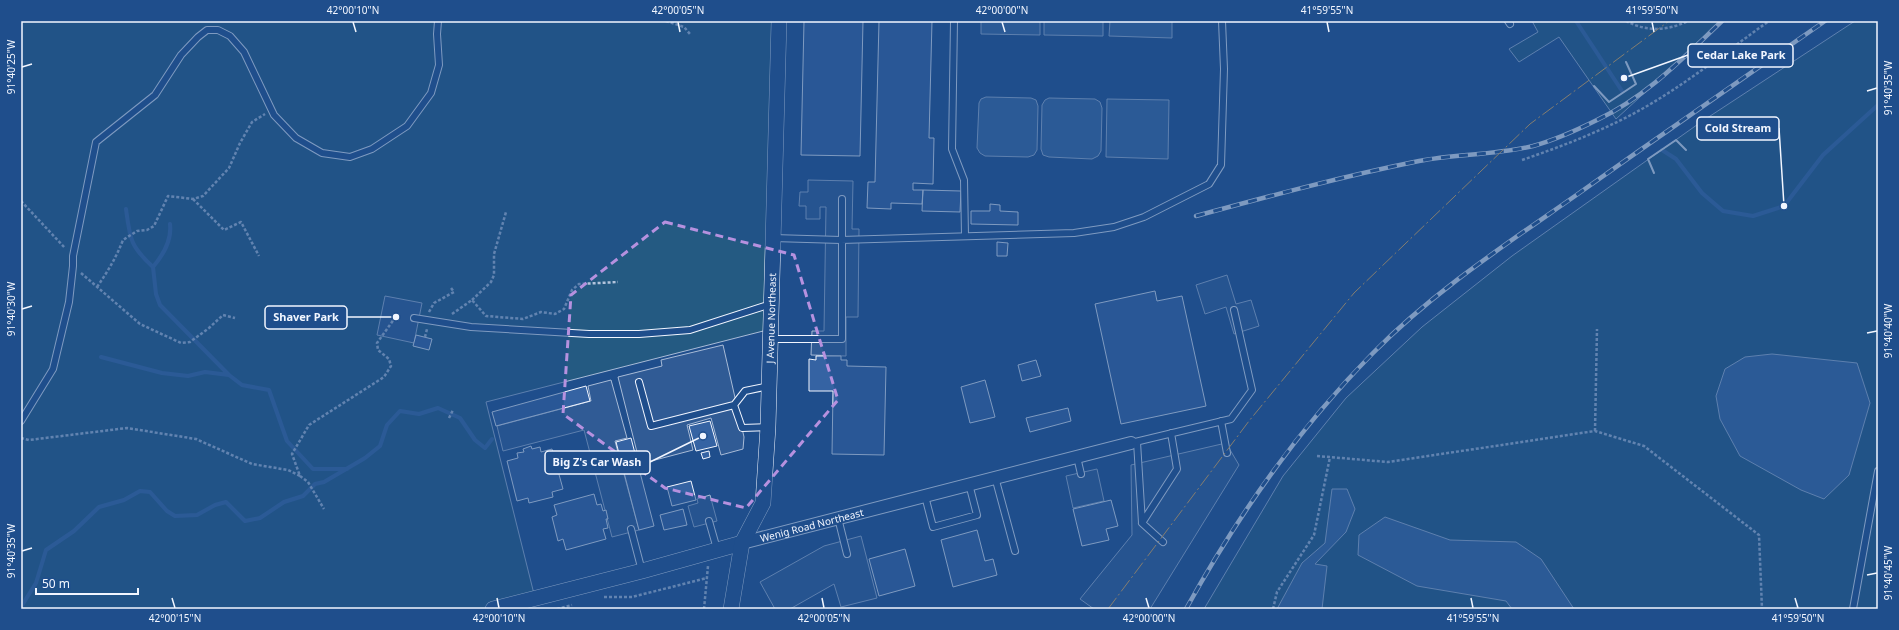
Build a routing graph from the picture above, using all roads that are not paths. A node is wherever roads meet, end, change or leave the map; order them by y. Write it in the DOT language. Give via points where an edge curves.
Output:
graph roads {
  1 [pos="438,21"];
  2 [pos="778,21"];
  3 [pos="954,21"];
  4 [pos="1222,21"];
  5 [pos="842,199"];
  6 [pos="965,236"];
  7 [pos="773,238"];
  8 [pos="841,240"];
  9 [pos="771,304"];
  10 [pos="1234,310"];
  11 [pos="414,318"];
  12 [pos="770,339"];
  13 [pos="639,382"];
  14 [pos="769,386"];
  15 [pos="734,405"];
  16 [pos="21,421"];
  17 [pos="1221,421"];
  18 [pos="768,427"];
  19 [pos="1171,433"];
  20 [pos="1134,442"];
  21 [pos="1227,453"];
  22 [pos="1077,457"];
  23 [pos="1878,471"];
  24 [pos="1081,474"];
  25 [pos="995,477"];
  26 [pos="969,484"];
  27 [pos="925,496"];
  28 [pos="838,518"];
  29 [pos="709,521"];
  30 [pos="1142,524"];
  31 [pos="631,529"];
  32 [pos="1163,542"];
  33 [pos="742,543"];
  34 [pos="717,551"];
  35 [pos="1015,551"];
  36 [pos="847,554"];
  37 [pos="642,571"];
  38 [pos="493,609"];
  39 [pos="731,609"];
  40 [pos="1853,609"];
  1 -- 16 [label="lane" via="439,65 431,93 407,126 372,149 350,157 322,153 296,138 272,110 244,52 230,36 218,30 207,30 198,37 181,55 155,95 96,142 73,256 69,302 53,369"];
  2 -- 7 [label="street, J Avenue Northeast"];
  3 -- 6 [label="lane" via="952,149 964,180"];
  4 -- 6 [label="lane" via="1224,69 1221,165 1209,184 1144,217 1114,227 1074,233"];
  5 -- 8 [label="lane"];
  6 -- 8 [label="lane"];
  7 -- 8 [label="lane"];
  7 -- 9 [label="street, J Avenue Northeast"];
  8 -- 12 [label="lane" via="842,339"];
  9 -- 11 [label="lane" via="690,330 639,334 589,334 471,327"];
  9 -- 12 [label="street, J Avenue Northeast"];
  10 -- 17 [label="lane" via="1252,390 1231,419"];
  12 -- 14 [label="street, J Avenue Northeast"];
  13 -- 15 [label="lane" via="651,426"];
  14 -- 15 [label="lane" via="745,391"];
  14 -- 18 [label="street, J Avenue Northeast"];
  15 -- 18 [label="lane" via="742,428"];
  17 -- 19 [label="lane"];
  17 -- 21 [label="lane"];
  18 -- 33 [label="street, J Avenue Northeast" via="763,503"];
  19 -- 20 [label="lane"];
  19 -- 30 [label="lane" via="1177,469"];
  20 -- 22 [label="street, Wenig Road Northeast"];
  20 -- 30 [label="lane"];
  22 -- 24 [label="lane"];
  22 -- 25 [label="street, Wenig Road Northeast"];
  23 -- 40 [label="lane"];
  25 -- 26 [label="street, Wenig Road Northeast"];
  25 -- 35 [label="lane"];
  26 -- 27 [label="street, Wenig Road Northeast"];
  26 -- 27 [label="lane" via="977,515 933,527"];
  27 -- 28 [label="street, Wenig Road Northeast"];
  28 -- 33 [label="street, Wenig Road Northeast"];
  28 -- 36 [label="lane"];
  29 -- 34 [label="lane"];
  30 -- 32 [label="lane"];
  31 -- 37 [label="lane"];
  33 -- 34 [label="street, Wenig Road Northeast"];
  33 -- 39 [label="street, J Avenue Northeast"];
  34 -- 37 [label="street, Wenig Road Northeast"];
  37 -- 38 [label="street, Wenig Road Northeast"];
}
